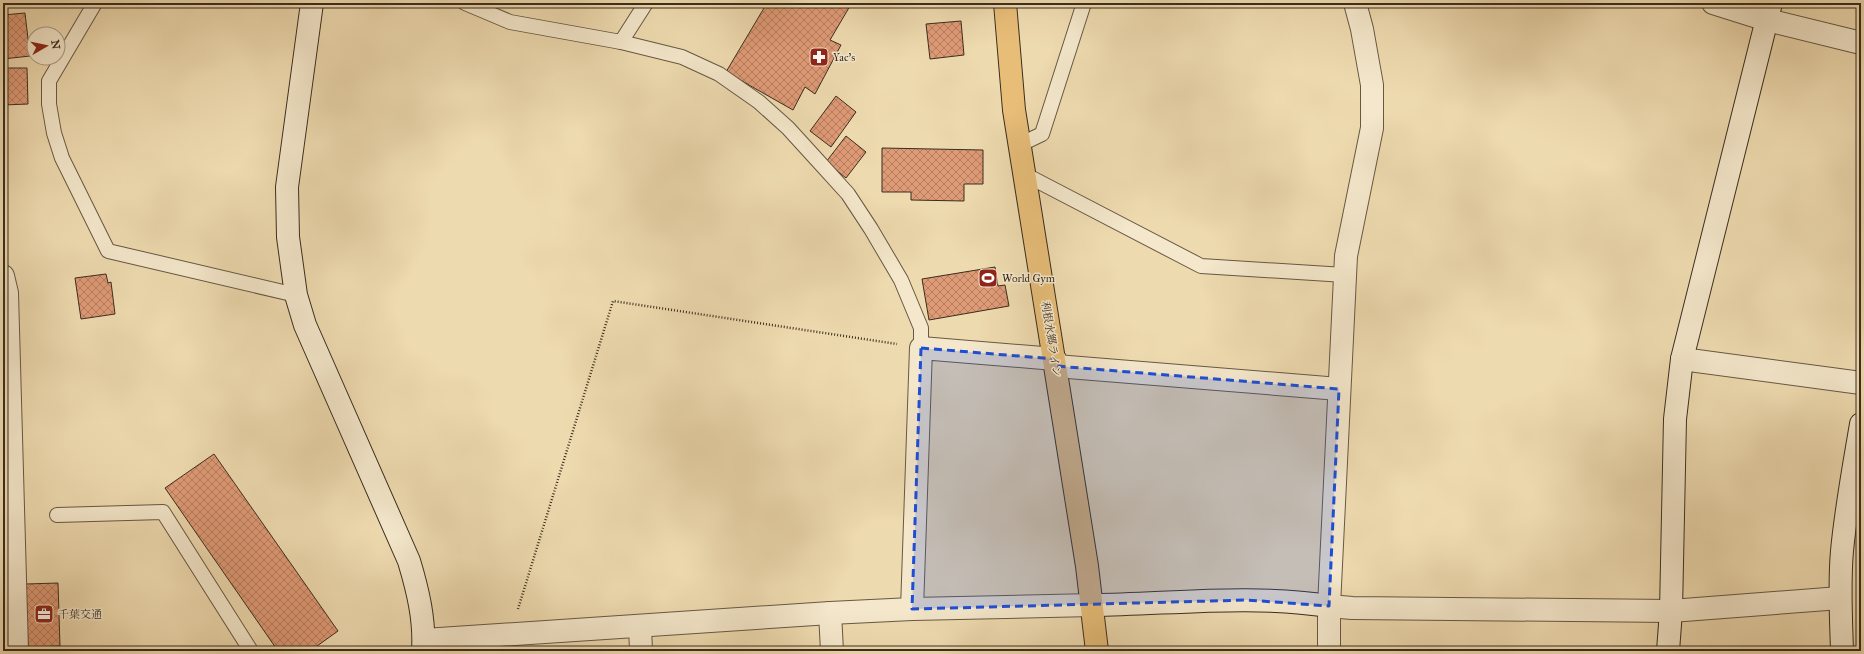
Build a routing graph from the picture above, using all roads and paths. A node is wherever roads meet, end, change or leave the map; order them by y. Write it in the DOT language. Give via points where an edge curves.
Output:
graph roads {
  1 [pos="95,3"];
  2 [pos="312,3"];
  3 [pos="465,3"];
  4 [pos="646,3"];
  5 [pos="1005,3"];
  6 [pos="1084,3"];
  7 [pos="1355,3"];
  8 [pos="1713,3"];
  9 [pos="1769,11"];
  10 [pos="621,42"];
  11 [pos="1861,43"];
  12 [pos="1019,145"];
  13 [pos="1024,174"];
  14 [pos="1345,275"];
  15 [pos="3,276"];
  16 [pos="296,295"];
  17 [pos="921,348"];
  18 [pos="1682,359"];
  19 [pos="1055,363"];
  20 [pos="1861,383"];
  21 [pos="1339,389"];
  22 [pos="1861,424"];
  23 [pos="1854,509"];
  24 [pos="57,515"];
  25 [pos="1840,598"];
  26 [pos="1093,605"];
  27 [pos="1329,606"];
  28 [pos="912,609"];
  29 [pos="1671,611"];
  30 [pos="830,613"];
  31 [pos="640,626"];
  32 [pos="511,634"];
  33 [pos="423,646"];
  34 [pos="17,651"];
  35 [pos="251,651"];
  36 [pos="641,651"];
  37 [pos="832,651"];
  38 [pos="1097,651"];
  39 [pos="1329,651"];
  40 [pos="1668,651"];
  41 [pos="1842,651"];
  1 -- 16 [label="lane" via="49,81 49,104 62,158 108,251"];
  2 -- 16 [label="street" via="287,187 288,237"];
  3 -- 10 [label="lane" via="510,22"];
  4 -- 10 [label="lane"];
  5 -- 12 [label="highway, 利根水郷ライン"];
  6 -- 12 [label="lane" via="1042,134"];
  7 -- 14 [label="street" via="1372,85 1372,128 1346,256"];
  8 -- 9 [label="street"];
  9 -- 11 [label="street"];
  9 -- 18 [label="street"];
  10 -- 17 [label="lane" via="682,57 719,74 759,102 788,128 848,194 871,228 901,280 921,328"];
  12 -- 13 [label="highway, 利根水郷ライン"];
  13 -- 14 [label="lane" via="1201,266"];
  13 -- 19 [label="highway, 利根水郷ライン"];
  14 -- 21 [label="street"];
  15 -- 34 [label="street" via="7,301"];
  16 -- 33 [label="street" via="305,325 409,561 418,591"];
  17 -- 19 [label="street"];
  17 -- 28 [label="street"];
  17 -- 32 [label="path" via="613,301"];
  18 -- 20 [label="street"];
  18 -- 29 [label="street" via="1675,420"];
  19 -- 21 [label="street"];
  19 -- 26 [label="highway, 利根水郷ライン"];
  21 -- 27 [label="street"];
  22 -- 23 [label="street"];
  23 -- 25 [label="street" via="1842,552"];
  24 -- 35 [label="lane" via="163,512"];
  25 -- 29 [label="street"];
  25 -- 41 [label="street"];
  26 -- 27 [label="street" via="1247,600 1304,602"];
  26 -- 28 [label="street"];
  26 -- 38 [label="highway, 利根水郷ライン"];
  27 -- 29 [label="street"];
  27 -- 39 [label="street"];
  28 -- 30 [label="street"];
  29 -- 40 [label="street"];
  30 -- 31 [label="street"];
  30 -- 37 [label="street"];
  31 -- 32 [label="street"];
  31 -- 36 [label="street"];
  32 -- 33 [label="street"];
}
